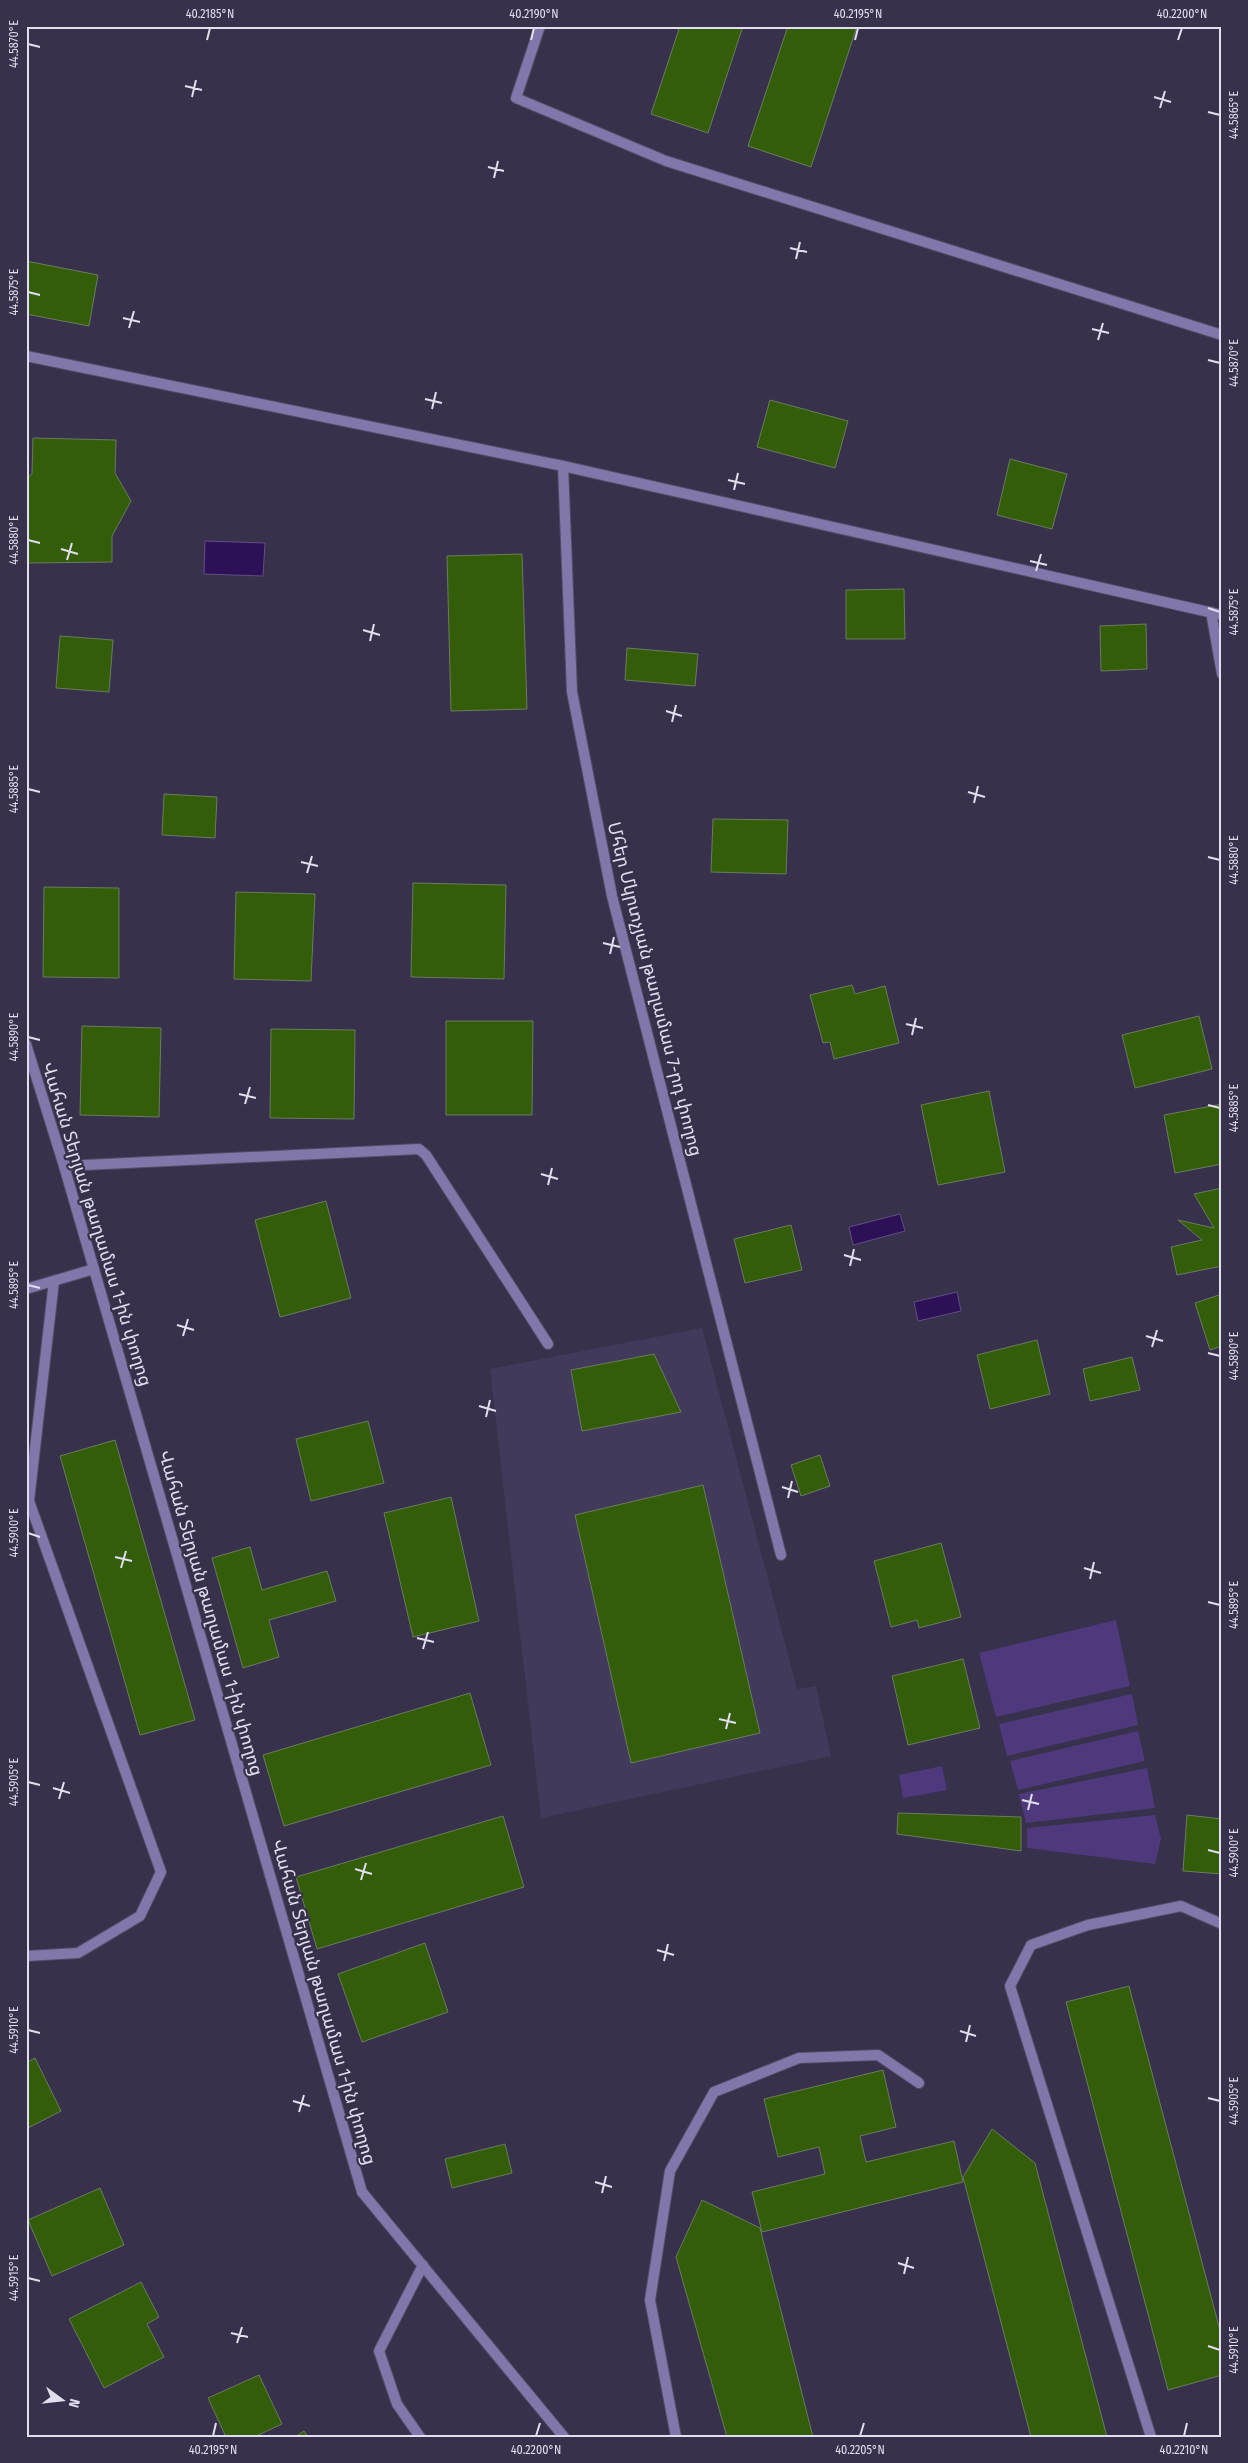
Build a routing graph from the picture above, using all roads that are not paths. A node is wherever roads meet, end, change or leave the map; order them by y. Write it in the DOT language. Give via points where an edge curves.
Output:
graph roads {
  1 [pos="540,26"];
  2 [pos="1222,335"];
  3 [pos="26,356"];
  4 [pos="563,466"];
  5 [pos="1211,612"];
  6 [pos="1222,615"];
  7 [pos="1222,674"];
  8 [pos="26,1044"];
  9 [pos="64,1166"];
  10 [pos="94,1269"];
  11 [pos="54,1281"];
  12 [pos="26,1289"];
  13 [pos="548,1344"];
  14 [pos="781,1555"];
  15 [pos="1222,1924"];
  16 [pos="26,1956"];
  17 [pos="919,2083"];
  18 [pos="423,2265"];
  19 [pos="420,2437"];
  20 [pos="564,2437"];
  21 [pos="676,2437"];
  22 [pos="1151,2437"];
  1 -- 2 [label="street" via="516,98 666,161"];
  3 -- 4 [label="street"];
  4 -- 5 [label="street"];
  4 -- 14 [label="street, Մհեր Մկրտչյան թաղամաս 7-րդ փողոց" via="572,692 612,896"];
  5 -- 6 [label="street"];
  5 -- 7 [label="street"];
  8 -- 9 [label="street, Վահան Տերյան թաղամաս 1-ին փողոց"];
  9 -- 10 [label="street, Վահան Տերյան թաղամաս 1-ին փողոց"];
  9 -- 13 [label="street" via="419,1149"];
  10 -- 11 [label="street"];
  10 -- 18 [label="street, Վահան Տերյան թաղամաս 1-ին փողոց" via="362,2192"];
  11 -- 12 [label="street"];
  11 -- 16 [label="street" via="29,1500 161,1872 140,1916 78,1953"];
  15 -- 22 [label="street" via="1181,1906 1088,1925 1031,1945 1010,1986"];
  17 -- 21 [label="street" via="878,2055 800,2058 714,2092 670,2171 650,2300"];
  18 -- 19 [label="street" via="379,2351 397,2404"];
  18 -- 20 [label="street"];
}
